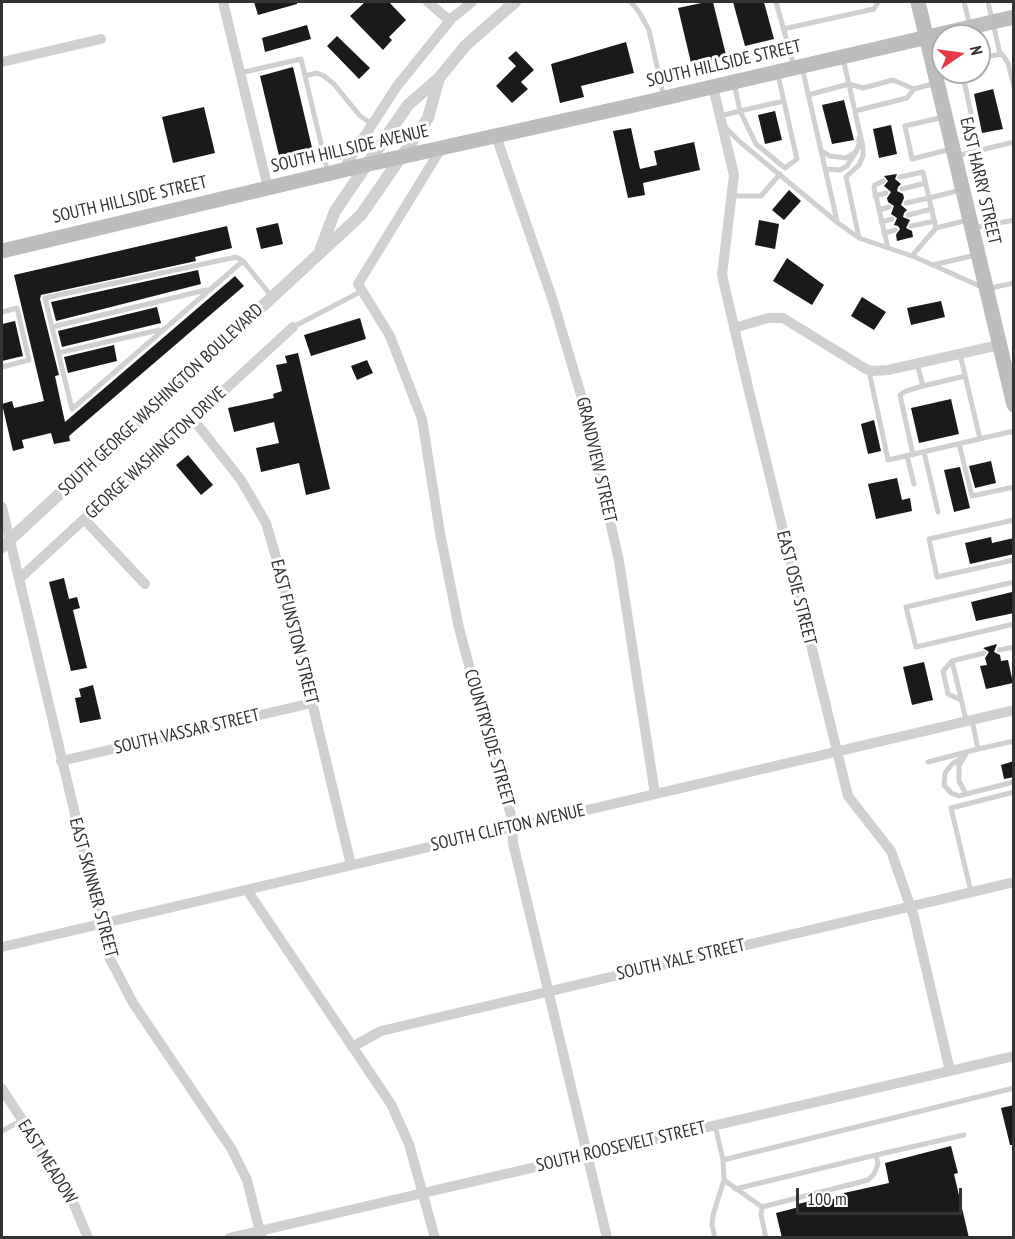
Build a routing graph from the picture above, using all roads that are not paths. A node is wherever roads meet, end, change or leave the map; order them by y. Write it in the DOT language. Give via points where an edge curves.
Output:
graph roads {
  1 [pos="223,2"];
  2 [pos="428,2"];
  3 [pos="472,2"];
  4 [pos="515,2"];
  5 [pos="631,2"];
  6 [pos="776,2"];
  7 [pos="878,2"];
  8 [pos="918,2"];
  9 [pos="964,2"];
  10 [pos="988,2"];
  11 [pos="1014,17"];
  12 [pos="450,21"];
  13 [pos="993,21"];
  14 [pos="969,24"];
  15 [pos="982,24"];
  16 [pos="783,29"];
  17 [pos="931,36"];
  18 [pos="926,37"];
  19 [pos="101,39"];
  20 [pos="1000,54"];
  21 [pos="843,56"];
  22 [pos="991,56"];
  23 [pos="931,58"];
  24 [pos="2,62"];
  25 [pos="798,67"];
  26 [pos="777,72"];
  27 [pos="240,73"];
  28 [pos="305,76"];
  29 [pos="439,78"];
  30 [pos="734,82"];
  31 [pos="849,84"];
  32 [pos="933,84"];
  33 [pos="937,84"];
  34 [pos="965,84"];
  35 [pos="713,87"];
  36 [pos="1014,87"];
  37 [pos="914,89"];
  38 [pos="808,95"];
  39 [pos="664,98"];
  40 [pos="784,101"];
  41 [pos="740,111"];
  42 [pos="855,111"];
  43 [pos="945,117"];
  44 [pos="721,119"];
  45 [pos="857,119"];
  46 [pos="372,125"];
  47 [pos="750,132"];
  48 [pos="496,136"];
  49 [pos="741,142"];
  50 [pos="1014,142"];
  51 [pos="442,147"];
  52 [pos="979,150"];
  53 [pos="821,151"];
  54 [pos="856,152"];
  55 [pos="953,153"];
  56 [pos="402,157"];
  57 [pos="369,164"];
  58 [pos="785,168"];
  59 [pos="825,169"];
  60 [pos="335,173"];
  61 [pos="779,174"];
  62 [pos="900,177"];
  63 [pos="883,181"];
  64 [pos="926,183"];
  65 [pos="268,188"];
  66 [pos="902,189"];
  67 [pos="962,189"];
  68 [pos="886,193"];
  69 [pos="732,196"];
  70 [pos="875,196"];
  71 [pos="929,198"];
  72 [pos="906,203"];
  73 [pos="890,207"];
  74 [pos="932,209"];
  75 [pos="879,210"];
  76 [pos="908,215"];
  77 [pos="892,219"];
  78 [pos="1013,220"];
  79 [pos="935,221"];
  80 [pos="881,222"];
  81 [pos="838,223"];
  82 [pos="970,224"];
  83 [pos="911,226"];
  84 [pos="936,228"];
  85 [pos="895,230"];
  86 [pos="884,233"];
  87 [pos="859,238"];
  88 [pos="888,248"];
  89 [pos="2,251"];
  90 [pos="320,252"];
  91 [pos="978,255"];
  92 [pos="912,256"];
  93 [pos="243,261"];
  94 [pos="933,265"];
  95 [pos="1014,283"];
  96 [pos="360,287"];
  97 [pos="208,290"];
  98 [pos="986,290"];
  99 [pos="272,297"];
  100 [pos="2,312"];
  101 [pos="52,327"];
  102 [pos="293,327"];
  103 [pos="734,328"];
  104 [pos="162,329"];
  105 [pos="999,345"];
  106 [pos="58,353"];
  107 [pos="960,354"];
  108 [pos="917,364"];
  109 [pos="2,367"];
  110 [pos="868,370"];
  111 [pos="965,376"];
  112 [pos="923,386"];
  113 [pos="1014,405"];
  114 [pos="193,419"];
  115 [pos="1014,431"];
  116 [pos="981,439"];
  117 [pos="959,444"];
  118 [pos="924,452"];
  119 [pos="910,455"];
  120 [pos="914,484"];
  121 [pos="1014,487"];
  122 [pos="2,507"];
  123 [pos="938,512"];
  124 [pos="84,519"];
  125 [pos="1014,520"];
  126 [pos="5,543"];
  127 [pos="1014,560"];
  128 [pos="19,579"];
  129 [pos="1014,582"];
  130 [pos="145,584"];
  131 [pos="1014,624"];
  132 [pos="1014,647"];
  133 [pos="999,650"];
  134 [pos="984,654"];
  135 [pos="952,661"];
  136 [pos="961,700"];
  137 [pos="312,703"];
  138 [pos="1014,710"];
  139 [pos="969,720"];
  140 [pos="1014,741"];
  141 [pos="978,749"];
  142 [pos="835,752"];
  143 [pos="965,754"];
  144 [pos="61,761"];
  145 [pos="928,762"];
  146 [pos="1014,782"];
  147 [pos="1014,792"];
  148 [pos="655,794"];
  149 [pos="966,794"];
  150 [pos="512,827"];
  151 [pos="351,865"];
  152 [pos="1014,882"];
  153 [pos="247,890"];
  154 [pos="971,892"];
  155 [pos="910,906"];
  156 [pos="101,924"];
  157 [pos="2,947"];
  158 [pos="549,992"];
  159 [pos="352,1047"];
  160 [pos="1014,1056"];
  161 [pos="950,1071"];
  162 [pos="1014,1088"];
  163 [pos="2,1089"];
  164 [pos="22,1120"];
  165 [pos="715,1125"];
  166 [pos="2,1131"];
  167 [pos="964,1136"];
  168 [pos="587,1154"];
  169 [pos="876,1155"];
  170 [pos="723,1160"];
  171 [pos="724,1180"];
  172 [pos="735,1189"];
  173 [pos="424,1193"];
  174 [pos="762,1207"];
  175 [pos="260,1234"];
  176 [pos="88,1238"];
  177 [pos="229,1238"];
  178 [pos="435,1238"];
  179 [pos="607,1238"];
  180 [pos="715,1238"];
  181 [pos="766,1238"];
  1 -- 27 [label="street"];
  2 -- 12 [label="street"];
  3 -- 12 [label="street"];
  4 -- 29 [label="street, SOUTH GEORGE WASHINGTON BOULEVARD" via="466,45"];
  5 -- 39 [label="lane" via="649,30"];
  6 -- 16 [label="lane"];
  7 -- 16 [label="lane" via="874,9"];
  8 -- 18 [label="main road, EAST HARRY STREET"];
  9 -- 14 [label="lane"];
  10 -- 13 [label="lane"];
  11 -- 13 [label="main road, SOUTH HILLSIDE STREET"];
  12 -- 46 [label="street" via="397,86"];
  13 -- 15 [label="main road, SOUTH HILLSIDE STREET"];
  13 -- 20 [label="lane"];
  16 -- 25 [label="lane"];
  17 -- 18 [label="main road, SOUTH HILLSIDE STREET"];
  18 -- 21 [label="main road, SOUTH HILLSIDE STREET"];
  18 -- 23 [label="main road, EAST HARRY STREET"];
  19 -- 24 [label="street"];
  20 -- 22 [label="lane"];
  20 -- 36 [label="lane" via="1008,63"];
  21 -- 25 [label="main road, SOUTH HILLSIDE STREET"];
  21 -- 31 [label="lane"];
  25 -- 26 [label="main road, SOUTH HILLSIDE STREET"];
  25 -- 38 [label="lane"];
  26 -- 30 [label="main road, SOUTH HILLSIDE STREET"];
  26 -- 40 [label="lane"];
  27 -- 28 [label="lane" via="301,59"];
  27 -- 65 [label="street"];
  28 -- 46 [label="lane" via="324,76"];
  28 -- 60 [label="lane"];
  29 -- 56 [label="street, SOUTH GEORGE WASHINGTON BOULEVARD" via="428,118"];
  29 -- 57 [label="street, SOUTH GEORGE WASHINGTON BOULEVARD" via="408,105"];
  30 -- 35 [label="main road, SOUTH HILLSIDE STREET"];
  30 -- 41 [label="lane"];
  31 -- 37 [label="lane" via="862,88 893,80"];
  31 -- 38 [label="lane"];
  31 -- 42 [label="lane"];
  32 -- 37 [label="lane"];
  33 -- 43 [label="main road, EAST HARRY STREET"];
  34 -- 52 [label="lane"];
  35 -- 39 [label="main road, SOUTH HILLSIDE STREET"];
  35 -- 44 [label="street, EAST OSIE STREET"];
  37 -- 42 [label="lane" via="907,98"];
  38 -- 53 [label="lane"];
  39 -- 48 [label="main road, SOUTH HILLSIDE STREET"];
  40 -- 41 [label="lane"];
  40 -- 58 [label="lane" via="797,159"];
  41 -- 44 [label="lane"];
  41 -- 47 [label="lane"];
  42 -- 45 [label="lane"];
  43 -- 55 [label="main road, EAST HARRY STREET"];
  43 -- 55 [label="lane" via="905,126 912,159"];
  44 -- 49 [label="lane"];
  44 -- 69 [label="street, EAST OSIE STREET" via="734,175"];
  45 -- 54 [label="lane"];
  45 -- 87 [label="lane" via="863,156 846,177"];
  46 -- 60 [label="street"];
  47 -- 49 [label="lane"];
  47 -- 58 [label="lane" via="756,144"];
  48 -- 51 [label="main road, SOUTH HILLSIDE STREET"];
  48 -- 148 [label="street, GRANDVIEW STREET" via="584,405 619,561"];
  49 -- 61 [label="lane"];
  50 -- 52 [label="lane"];
  51 -- 56 [label="main road, SOUTH HILLSIDE AVENUE"];
  51 -- 96 [label="street"];
  52 -- 55 [label="lane"];
  53 -- 54 [label="lane" via="846,158"];
  53 -- 59 [label="lane"];
  54 -- 59 [label="lane" via="840,170"];
  55 -- 67 [label="main road, EAST HARRY STREET"];
  56 -- 57 [label="main road, SOUTH HILLSIDE AVENUE"];
  56 -- 90 [label="street, SOUTH GEORGE WASHINGTON BOULEVARD" via="361,215"];
  57 -- 60 [label="main road, SOUTH HILLSIDE AVENUE"];
  57 -- 90 [label="street, SOUTH GEORGE WASHINGTON BOULEVARD" via="335,211"];
  58 -- 61 [label="lane"];
  59 -- 81 [label="lane"];
  60 -- 65 [label="main road, SOUTH HILLSIDE AVENUE"];
  61 -- 69 [label="lane" via="761,196"];
  61 -- 81 [label="lane"];
  62 -- 64 [label="lane" via="923,172"];
  63 -- 70 [label="lane" via="875,185"];
  64 -- 66 [label="lane"];
  64 -- 71 [label="lane"];
  65 -- 89 [label="main road, SOUTH HILLSIDE STREET"];
  67 -- 71 [label="lane"];
  67 -- 82 [label="main road, EAST HARRY STREET"];
  68 -- 70 [label="lane"];
  69 -- 103 [label="street, EAST OSIE STREET" via="722,275"];
  70 -- 75 [label="lane"];
  71 -- 72 [label="lane"];
  71 -- 74 [label="lane"];
  73 -- 75 [label="lane"];
  74 -- 76 [label="lane"];
  74 -- 79 [label="lane"];
  75 -- 80 [label="lane"];
  77 -- 80 [label="lane"];
  78 -- 82 [label="lane"];
  79 -- 83 [label="lane"];
  79 -- 84 [label="lane"];
  80 -- 86 [label="lane"];
  81 -- 87 [label="lane"];
  82 -- 84 [label="lane"];
  82 -- 91 [label="main road, EAST HARRY STREET"];
  84 -- 92 [label="lane"];
  85 -- 86 [label="lane"];
  86 -- 88 [label="lane"];
  87 -- 88 [label="lane"];
  88 -- 92 [label="lane"];
  90 -- 99 [label="street, SOUTH GEORGE WASHINGTON BOULEVARD"];
  91 -- 94 [label="lane"];
  91 -- 98 [label="main road, EAST HARRY STREET"];
  92 -- 94 [label="lane"];
  93 -- 97 [label="lane"];
  93 -- 99 [label="lane"];
  93 -- 101 [label="lane" via="236,256 45,298"];
  94 -- 98 [label="lane"];
  95 -- 98 [label="lane"];
  96 -- 102 [label="lane"];
  96 -- 150 [label="street, COUNTRYSIDE STREET" via="390,336 422,419 459,628"];
  97 -- 101 [label="lane"];
  97 -- 104 [label="lane"];
  98 -- 105 [label="main road, EAST HARRY STREET"];
  99 -- 126 [label="street, SOUTH GEORGE WASHINGTON BOULEVARD"];
  100 -- 109 [label="lane" via="17,308 29,360"];
  101 -- 106 [label="lane"];
  102 -- 114 [label="street, GEORGE WASHINGTON DRIVE"];
  103 -- 110 [label="street" via="783,318"];
  103 -- 142 [label="street, EAST OSIE STREET"];
  104 -- 106 [label="lane"];
  104 -- 106 [label="lane" via="72,409"];
  105 -- 107 [label="street"];
  105 -- 113 [label="main road, EAST HARRY STREET"];
  107 -- 108 [label="street"];
  107 -- 111 [label="lane"];
  108 -- 110 [label="street"];
  108 -- 112 [label="lane"];
  110 -- 119 [label="lane" via="888,460"];
  111 -- 112 [label="lane"];
  111 -- 116 [label="lane"];
  112 -- 119 [label="lane" via="900,395"];
  114 -- 124 [label="street, GEORGE WASHINGTON DRIVE"];
  114 -- 137 [label="street, EAST FUNSTON STREET" via="241,480 266,523"];
  115 -- 116 [label="lane"];
  116 -- 117 [label="lane"];
  117 -- 118 [label="lane"];
  117 -- 121 [label="lane" via="972,496"];
  118 -- 119 [label="lane"];
  118 -- 123 [label="lane"];
  119 -- 120 [label="lane"];
  122 -- 126 [label="street, EAST SKINNER STREET"];
  124 -- 128 [label="street, GEORGE WASHINGTON DRIVE"];
  124 -- 130 [label="street"];
  125 -- 127 [label="lane" via="928,539 937,577"];
  126 -- 128 [label="street, EAST SKINNER STREET"];
  128 -- 144 [label="street, EAST SKINNER STREET"];
  129 -- 131 [label="lane" via="906,607 916,647"];
  132 -- 133 [label="lane"];
  134 -- 135 [label="lane"];
  135 -- 136 [label="lane"];
  135 -- 136 [label="lane" via="943,671 948,694"];
  136 -- 139 [label="lane"];
  137 -- 144 [label="street, SOUTH VASSAR STREET"];
  137 -- 151 [label="street, EAST FUNSTON STREET"];
  138 -- 139 [label="street, SOUTH CLIFTON AVENUE"];
  139 -- 141 [label="lane"];
  139 -- 142 [label="street, SOUTH CLIFTON AVENUE"];
  140 -- 141 [label="lane"];
  141 -- 143 [label="lane"];
  142 -- 148 [label="street, SOUTH CLIFTON AVENUE"];
  142 -- 155 [label="street, EAST OSIE STREET" via="848,796 891,851"];
  143 -- 145 [label="lane"];
  143 -- 149 [label="lane" via="958,781"];
  143 -- 149 [label="lane" via="945,773 944,785 958,796"];
  144 -- 156 [label="street, EAST SKINNER STREET"];
  146 -- 149 [label="lane"];
  147 -- 154 [label="lane" via="951,808"];
  148 -- 150 [label="street, SOUTH CLIFTON AVENUE"];
  150 -- 151 [label="street, SOUTH CLIFTON AVENUE"];
  150 -- 158 [label="street, COUNTRYSIDE STREET"];
  151 -- 153 [label="street, SOUTH CLIFTON AVENUE"];
  152 -- 154 [label="street, SOUTH YALE STREET"];
  153 -- 156 [label="street, SOUTH CLIFTON AVENUE"];
  153 -- 159 [label="street"];
  154 -- 155 [label="street, SOUTH YALE STREET"];
  155 -- 158 [label="street, SOUTH YALE STREET"];
  155 -- 161 [label="street, EAST OSIE STREET"];
  156 -- 157 [label="street, SOUTH CLIFTON AVENUE"];
  156 -- 175 [label="street, EAST SKINNER STREET" via="109,957 133,1003 231,1148 247,1180"];
  158 -- 159 [label="street, SOUTH YALE STREET" via="381,1031"];
  158 -- 168 [label="street, COUNTRYSIDE STREET"];
  159 -- 173 [label="street" via="391,1104"];
  160 -- 161 [label="street, SOUTH ROOSEVELT STREET"];
  161 -- 165 [label="street, SOUTH ROOSEVELT STREET"];
  162 -- 170 [label="lane"];
  163 -- 164 [label="street, EAST MEADOW"];
  164 -- 166 [label="lane"];
  164 -- 176 [label="street, EAST MEADOW" via="68,1190"];
  165 -- 168 [label="street, SOUTH ROOSEVELT STREET"];
  165 -- 170 [label="lane"];
  167 -- 169 [label="lane"];
  168 -- 173 [label="street, SOUTH ROOSEVELT STREET"];
  168 -- 179 [label="street, COUNTRYSIDE STREET"];
  169 -- 172 [label="lane"];
  169 -- 174 [label="lane" via="878,1164 867,1179"];
  170 -- 171 [label="lane"];
  171 -- 172 [label="lane"];
  171 -- 180 [label="lane" via="713,1215"];
  172 -- 174 [label="lane"];
  173 -- 175 [label="street, SOUTH ROOSEVELT STREET"];
  173 -- 178 [label="street"];
  174 -- 181 [label="lane" via="760,1215"];
  175 -- 177 [label="street, SOUTH ROOSEVELT STREET"];
}
